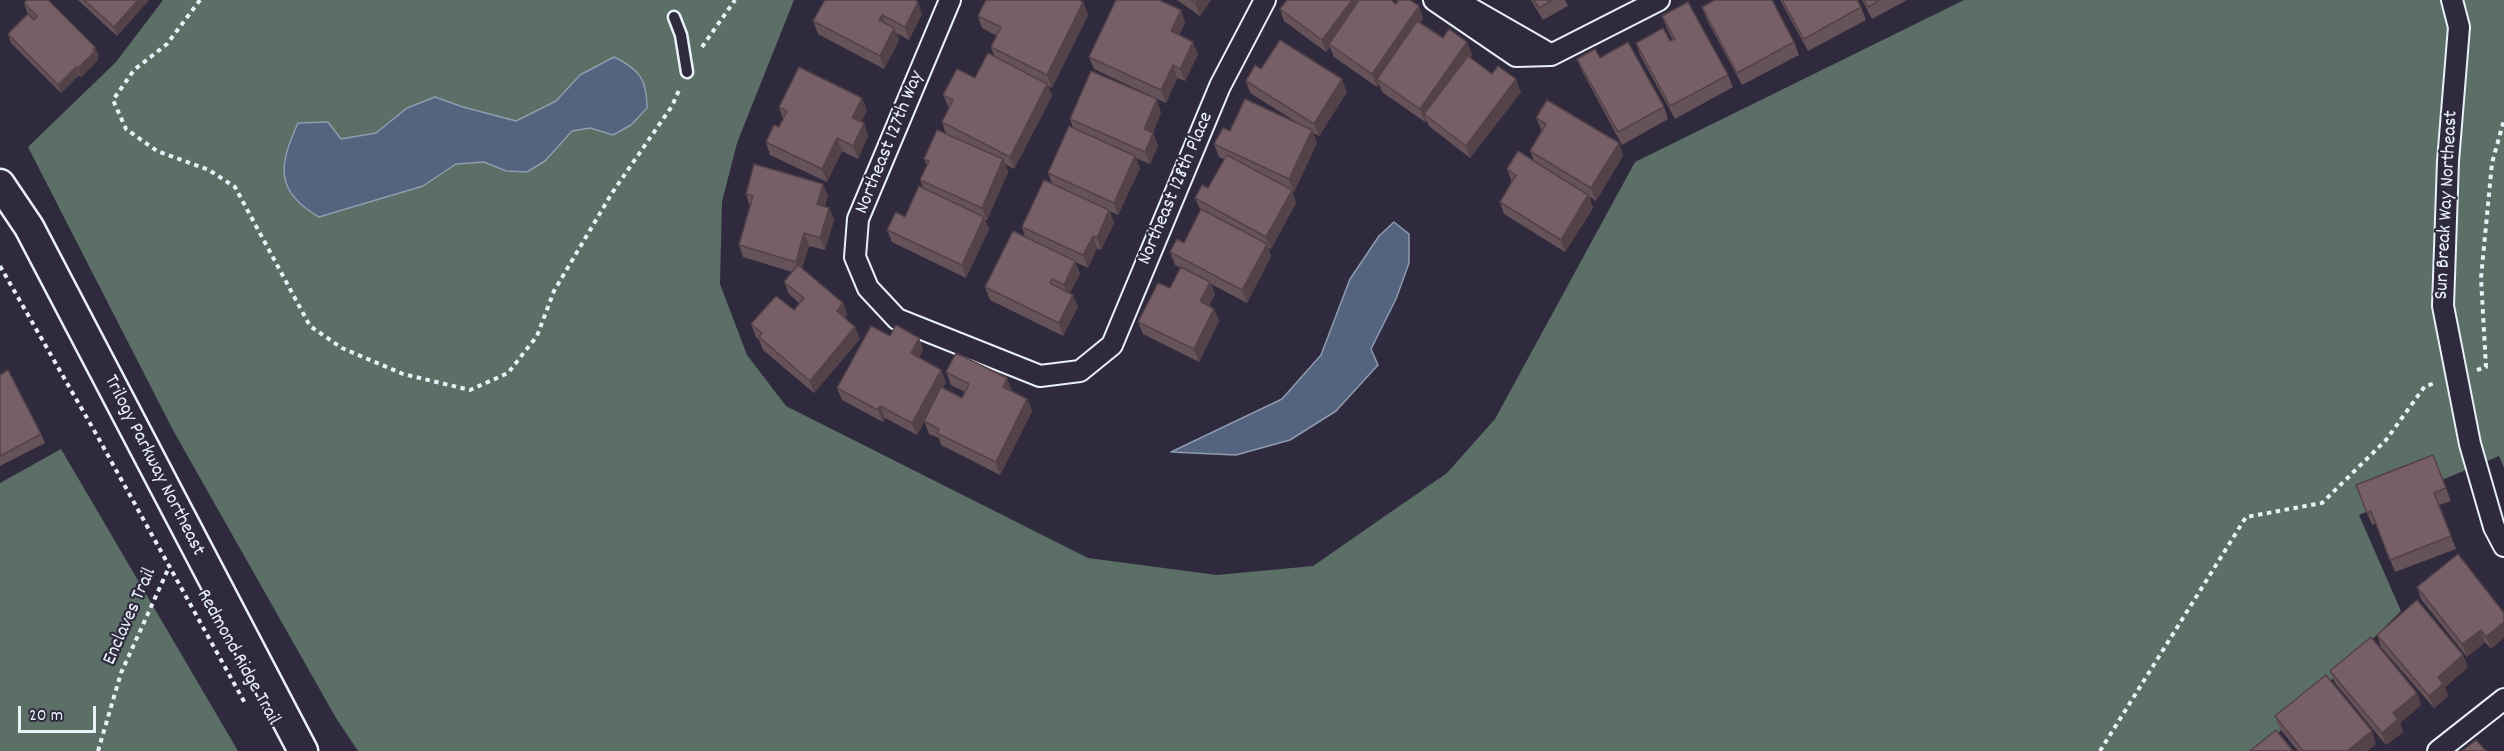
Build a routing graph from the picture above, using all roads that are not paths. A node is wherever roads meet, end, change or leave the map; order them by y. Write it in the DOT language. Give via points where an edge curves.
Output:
graph roads {
  1 [pos="950,0"];
  2 [pos="1265,0"];
  3 [pos="1434,0"];
  4 [pos="1456,0"];
  5 [pos="1659,0"];
  6 [pos="2452,0"];
  7 [pos="674,17"];
  8 [pos="1551,55"];
  9 [pos="687,72"];
  10 [pos="0,184"];
  11 [pos="1080,370"];
  12 [pos="2504,546"];
  13 [pos="2504,699"];
  14 [pos="303,751"];
  15 [pos="2438,751"];
  1 -- 11 [label="street, Northeast 127th Way" via="858,219 855,257 868,288 897,319 1040,376"];
  2 -- 11 [label="street, Northeast 128th Place" via="1220,86 1112,345"];
  3 -- 8 [label="street" via="1516,56"];
  4 -- 8 [label="street"];
  5 -- 8 [label="street"];
  6 -- 12 [label="street, Sun Break Way Northeast" via="2459,27 2448,160 2443,306 2470,444 2494,527"];
  7 -- 9 [label="lane"];
  10 -- 14 [label="street, Trilogy Parkway Northeast" via="28,227"];
  13 -- 15 [label="street"];
}
